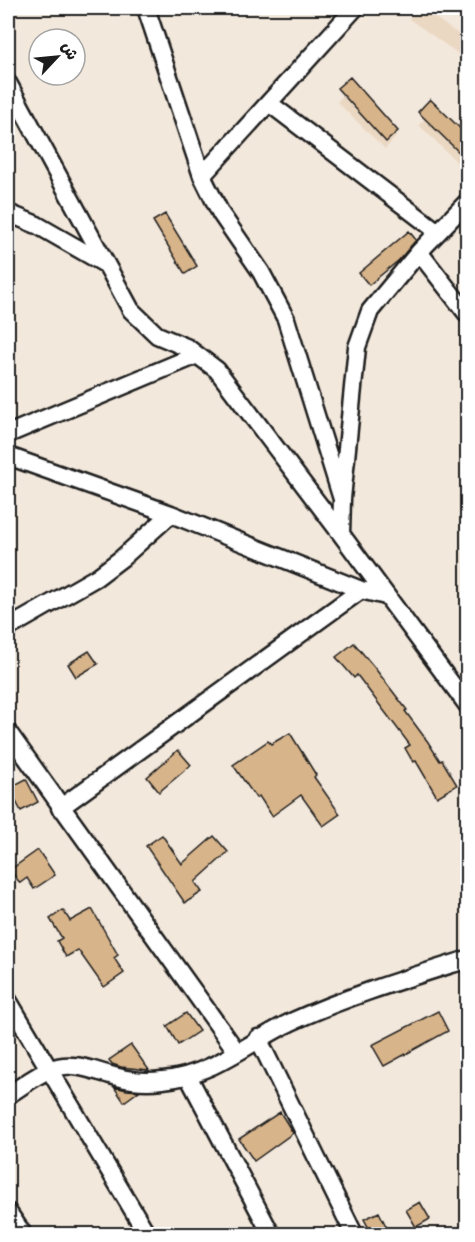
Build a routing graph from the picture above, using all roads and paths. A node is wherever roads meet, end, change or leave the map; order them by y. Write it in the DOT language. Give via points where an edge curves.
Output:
graph roads {
  1 [pos="146,8"];
  2 [pos="355,8"];
  3 [pos="8,83"];
  4 [pos="269,103"];
  5 [pos="202,176"];
  6 [pos="468,201"];
  7 [pos="8,213"];
  8 [pos="438,232"];
  9 [pos="419,252"];
  10 [pos="106,265"];
  11 [pos="468,315"];
  12 [pos="197,355"];
  13 [pos="8,434"];
  14 [pos="8,456"];
  15 [pos="342,499"];
  16 [pos="171,514"];
  17 [pos="341,534"];
  18 [pos="361,590"];
  19 [pos="386,596"];
  20 [pos="8,628"];
  21 [pos="468,706"];
  22 [pos="8,732"];
  23 [pos="60,808"];
  24 [pos="468,959"];
  25 [pos="8,999"];
  26 [pos="258,1038"];
  27 [pos="237,1052"];
  28 [pos="50,1069"];
  29 [pos="188,1076"];
  30 [pos="8,1095"];
  31 [pos="8,1212"];
  32 [pos="23,1234"];
  33 [pos="147,1234"];
  34 [pos="271,1234"];
  35 [pos="354,1234"];
  1 -- 5 [label="street"];
  2 -- 4 [label="street"];
  3 -- 10 [label="street"];
  4 -- 5 [label="street"];
  4 -- 8 [label="street"];
  5 -- 15 [label="street" via="285,319"];
  6 -- 8 [label="street"];
  7 -- 10 [label="street"];
  8 -- 9 [label="street"];
  9 -- 11 [label="street"];
  9 -- 15 [label="street" via="370,311 357,347"];
  10 -- 12 [label="street" via="131,310 157,334"];
  12 -- 13 [label="street"];
  12 -- 17 [label="street" via="217,370"];
  14 -- 16 [label="street"];
  15 -- 17 [label="street"];
  16 -- 18 [label="street"];
  16 -- 20 [label="street" via="97,577"];
  17 -- 19 [label="street"];
  18 -- 19 [label="street"];
  18 -- 23 [label="street"];
  19 -- 21 [label="street"];
  22 -- 23 [label="street"];
  23 -- 27 [label="street"];
  24 -- 26 [label="street" via="328,1007"];
  25 -- 28 [label="street"];
  26 -- 27 [label="street"];
  26 -- 35 [label="street"];
  27 -- 29 [label="street"];
  28 -- 29 [label="street" via="73,1066 142,1081"];
  28 -- 30 [label="street"];
  28 -- 33 [label="street"];
  29 -- 34 [label="street"];
  31 -- 32 [label="street"];
}
